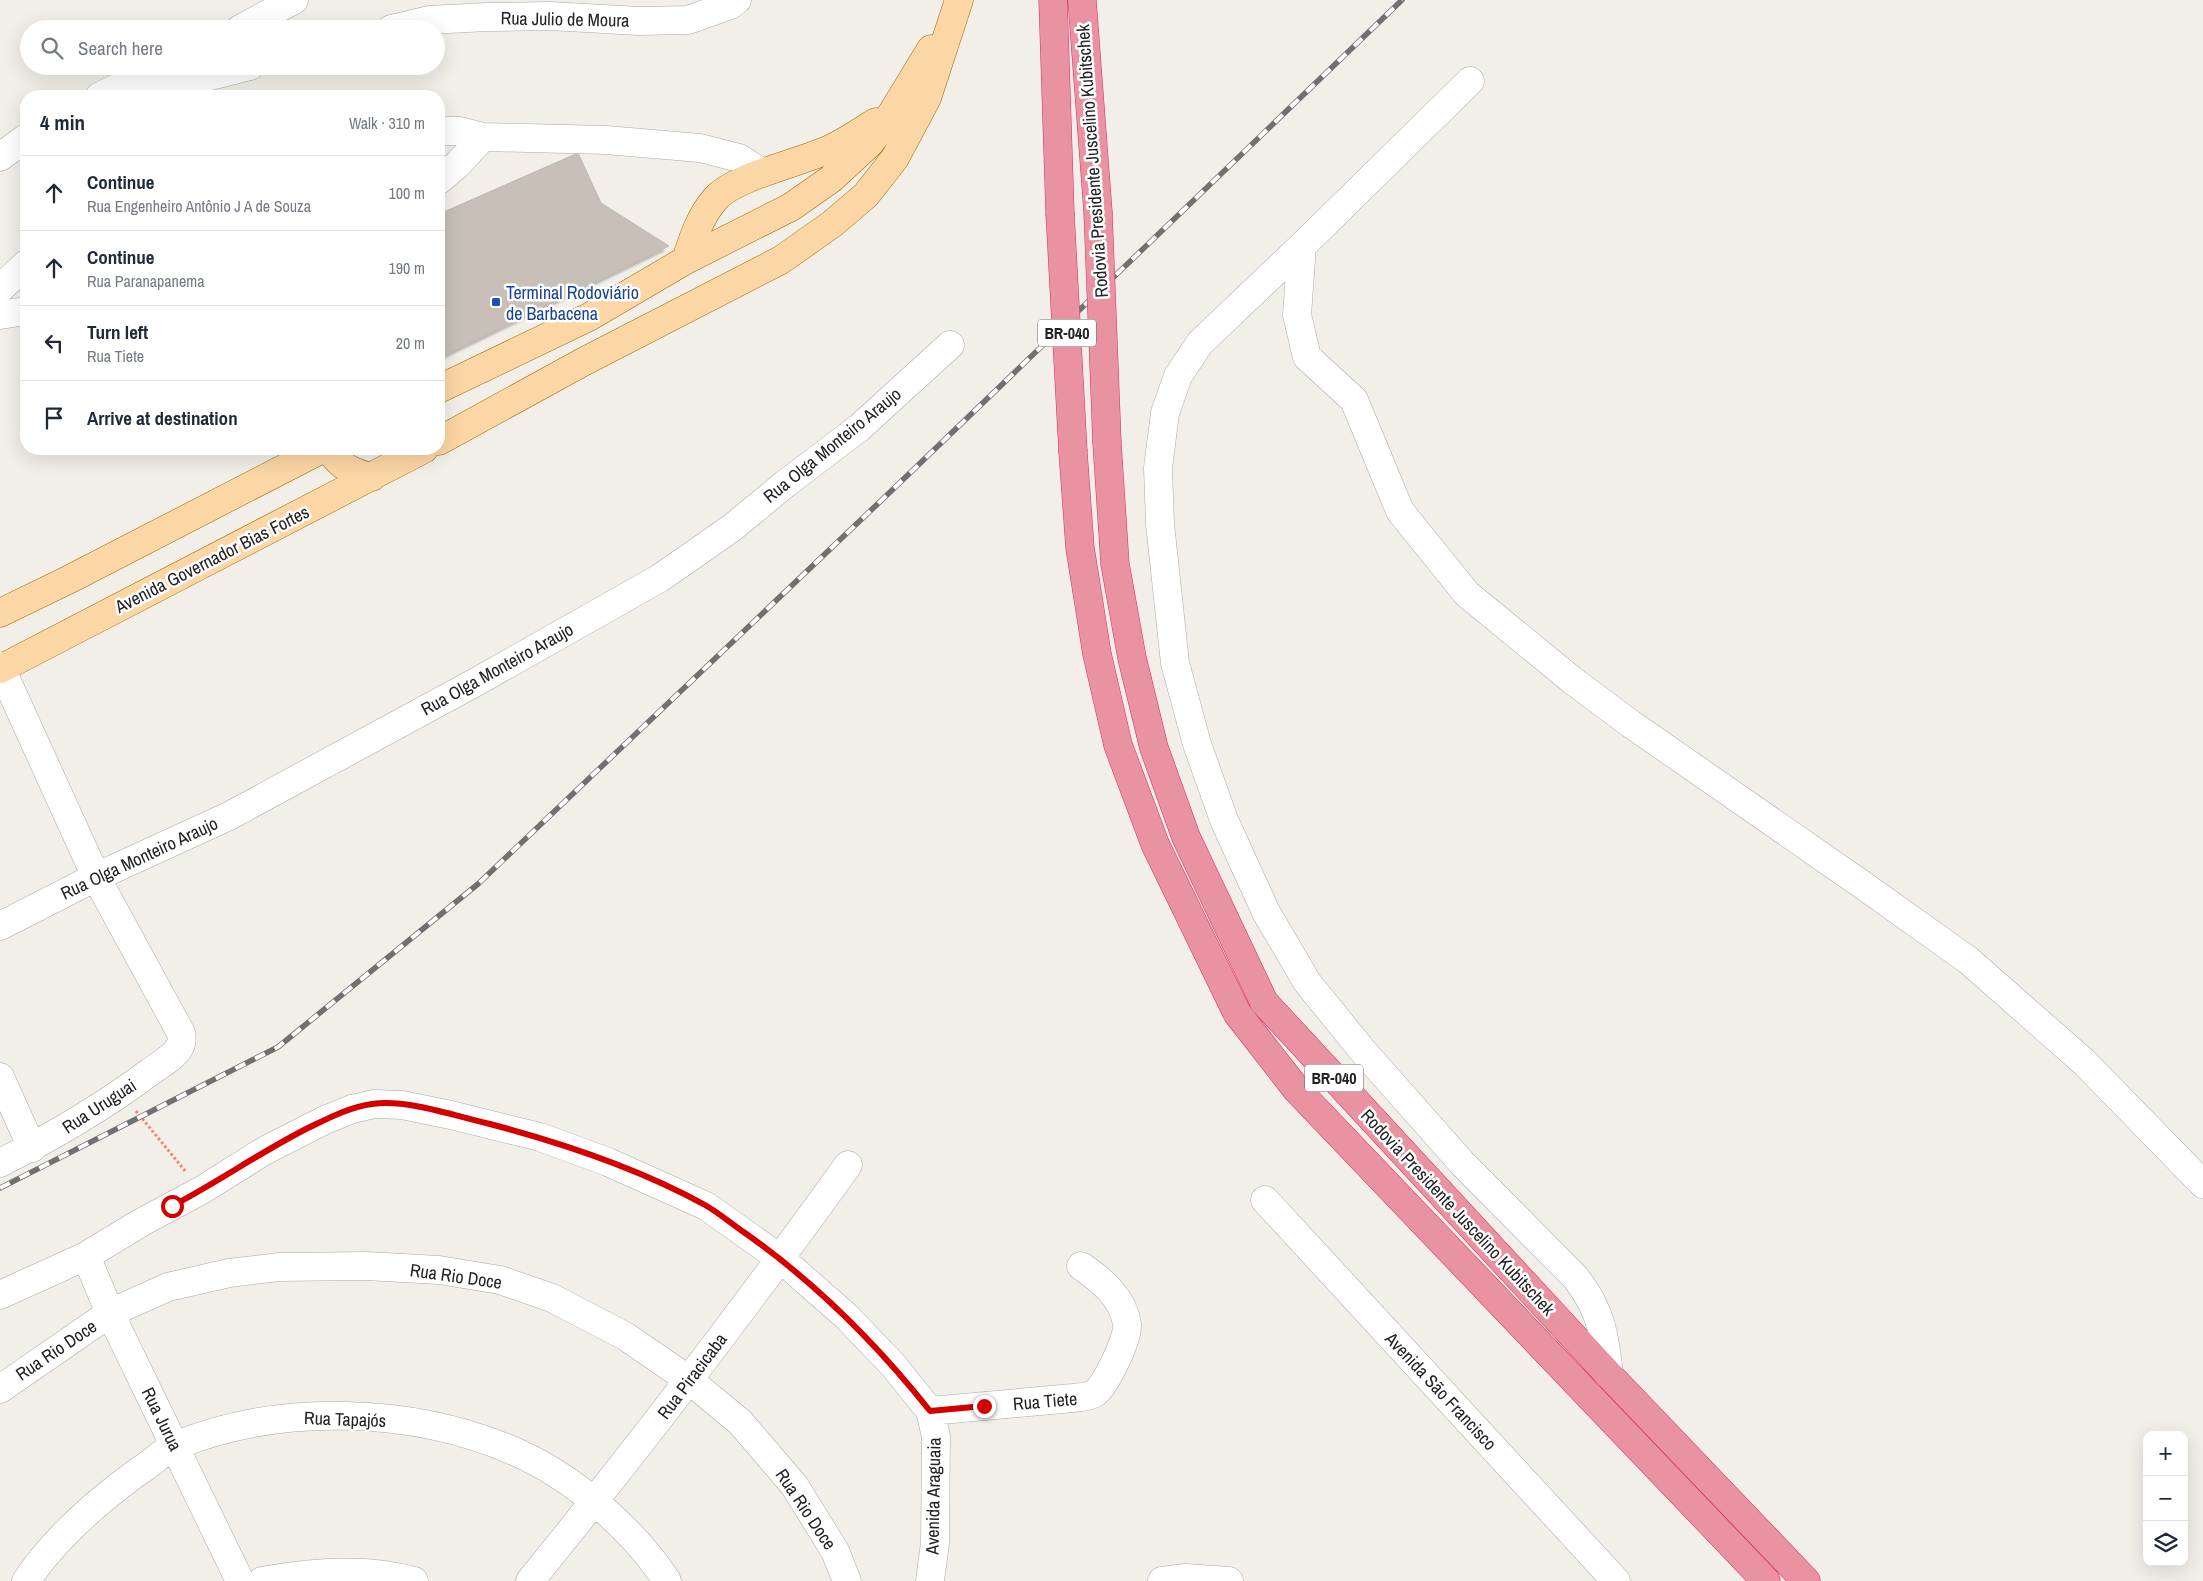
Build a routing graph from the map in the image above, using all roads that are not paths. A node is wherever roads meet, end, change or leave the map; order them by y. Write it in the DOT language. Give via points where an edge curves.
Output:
graph roads {
  1 [pos="294,0"];
  2 [pos="737,0"];
  3 [pos="955,0"];
  4 [pos="959,0"];
  5 [pos="1053,0"];
  6 [pos="1082,0"];
  7 [pos="257,20"];
  8 [pos="429,20"];
  9 [pos="144,75"];
  10 [pos="215,75"];
  11 [pos="1470,81"];
  12 [pos="113,90"];
  13 [pos="156,90"];
  14 [pos="892,113"];
  15 [pos="445,131"];
  16 [pos="483,137"];
  17 [pos="20,143"];
  18 [pos="0,159"];
  19 [pos="762,173"];
  20 [pos="445,175"];
  21 [pos="791,207"];
  22 [pos="1302,246"];
  23 [pos="686,260"];
  24 [pos="781,260"];
  25 [pos="20,270"];
  26 [pos="0,289"];
  27 [pos="20,312"];
  28 [pos="0,315"];
  29 [pos="950,345"];
  30 [pos="445,387"];
  31 [pos="445,438"];
  32 [pos="310,455"];
  33 [pos="333,455"];
  34 [pos="413,455"];
  35 [pos="372,477"];
  36 [pos="0,612"];
  37 [pos="0,667"];
  38 [pos="96,877"];
  39 [pos="0,926"];
  40 [pos="0,1076"];
  41 [pos="32,1148"];
  42 [pos="0,1163"];
  43 [pos="848,1165"];
  44 [pos="2203,1184"];
  45 [pos="1266,1200"];
  46 [pos="86,1256"];
  47 [pos="781,1258"];
  48 [pos="1081,1266"];
  49 [pos="0,1295"];
  50 [pos="110,1313"];
  51 [pos="1609,1375"];
  52 [pos="689,1380"];
  53 [pos="0,1389"];
  54 [pos="930,1411"];
  55 [pos="175,1445"];
  56 [pos="595,1501"];
  57 [pos="26,1581"];
  58 [pos="240,1581"];
  59 [pos="262,1581"];
  60 [pos="414,1581"];
  61 [pos="530,1581"];
  62 [pos="667,1581"];
  63 [pos="847,1581"];
  64 [pos="930,1581"];
  65 [pos="1162,1581"];
  66 [pos="1229,1581"];
  67 [pos="1616,1581"];
  68 [pos="1766,1581"];
  69 [pos="1806,1581"];
  1 -- 7 [label="street"];
  2 -- 8 [label="street, Rua Julio de Moura" via="688,20 550,16"];
  3 -- 14 [label="main road" via="925,61"];
  4 -- 24 [label="main road" via="926,98 895,158 866,195"];
  5 -- 68 [label="highway, Rodovia Presidente Juscelino Kubitschek / BR-040, bridge" via="1060,213 1080,548 1097,654 1118,745 1155,844 1238,1013 1297,1090"];
  6 -- 51 [label="highway, Rodovia Presidente Juscelino Kubitschek / BR-040, bridge" via="1098,212 1115,564 1132,658 1154,748 1186,837 1264,1002"];
  9 -- 12 [label="street"];
  10 -- 13 [label="street"];
  11 -- 22 [label="street"];
  14 -- 19 [label="main road" via="834,148"];
  14 -- 21 [label="main road" via="870,143 849,164"];
  15 -- 16 [label="street"];
  16 -- 19 [label="street" via="606,140 700,148 739,158"];
  16 -- 20 [label="street"];
  17 -- 18 [label="street"];
  19 -- 21 [label="main road" via="784,191"];
  19 -- 23 [label="main road" via="718,196 704,213"];
  21 -- 23 [label="main road"];
  21 -- 24 [label="main road" via="795,224"];
  22 -- 44 [label="street" via="1297,315 1307,357 1354,400 1400,510 1467,594 1631,724 1968,960 2084,1062"];
  22 -- 51 [label="street" via="1200,343 1178,376 1165,413 1158,468 1168,611 1175,663 1197,744 1224,820 1266,912 1307,982 1462,1163 1590,1296 1599,1315 1606,1344"];
  23 -- 30 [label="main road" via="589,317"];
  24 -- 31 [label="main road"];
  25 -- 26 [label="street"];
  27 -- 28 [label="street"];
  29 -- 38 [label="street, Rua Olga Monteiro Araujo" via="859,428 733,527 660,578 229,816"];
  32 -- 36 [label="main road"];
  33 -- 35 [label="main road" via="345,468"];
  34 -- 35 [label="main road, Avenida Governador Bias Fortes"];
  35 -- 37 [label="main road, Avenida Governador Bias Fortes"];
  37 -- 38 [label="street"];
  38 -- 39 [label="street, Rua Olga Monteiro Araujo"];
  38 -- 41 [label="street, Rua Uruguai" via="181,1033 180,1047 122,1094"];
  40 -- 41 [label="street"];
  41 -- 42 [label="street, Rua Uruguai"];
  43 -- 47 [label="street, Rua Piracicaba"];
  45 -- 67 [label="street, Avenida São Francisco"];
  46 -- 47 [label="street" via="264,1151 325,1120 374,1104 402,1105 451,1114 540,1137 659,1183 706,1206"];
  46 -- 49 [label="street"];
  46 -- 50 [label="street, Rua Jurua"];
  47 -- 52 [label="street, Rua Piracicaba"];
  47 -- 54 [label="street" via="846,1316 893,1365"];
  48 -- 54 [label="street, Rua Tiete" via="1103,1281 1119,1302 1128,1326 1107,1380 1096,1392 1086,1397"];
  50 -- 52 [label="street, Rua Rio Doce" via="168,1287 229,1273 269,1268 366,1266 439,1270 500,1280 552,1298 625,1336"];
  50 -- 53 [label="street, Rua Rio Doce"];
  50 -- 55 [label="street, Rua Jurua"];
  51 -- 69 [label="highway, Rodovia Presidente Juscelino Kubitschek / BR-040"];
  52 -- 56 [label="street, Rua Piracicaba"];
  52 -- 63 [label="street, Rua Rio Doce" via="740,1422 794,1485 835,1551"];
  54 -- 64 [label="street, Avenida Araguaia" via="936,1436 936,1456 935,1543"];
  55 -- 56 [label="street, Rua Tapajós" via="261,1420 355,1416 408,1422 459,1433 517,1453"];
  55 -- 57 [label="street, Rua Tapajós" via="123,1482 52,1548"];
  55 -- 58 [label="street, Rua Jurua"];
  56 -- 61 [label="street, Rua Piracicaba"];
  56 -- 62 [label="street, Rua Tapajós" via="653,1559"];
  59 -- 60 [label="street" via="322,1573 366,1574"];
  65 -- 66 [label="street" via="1186,1578"];
}
